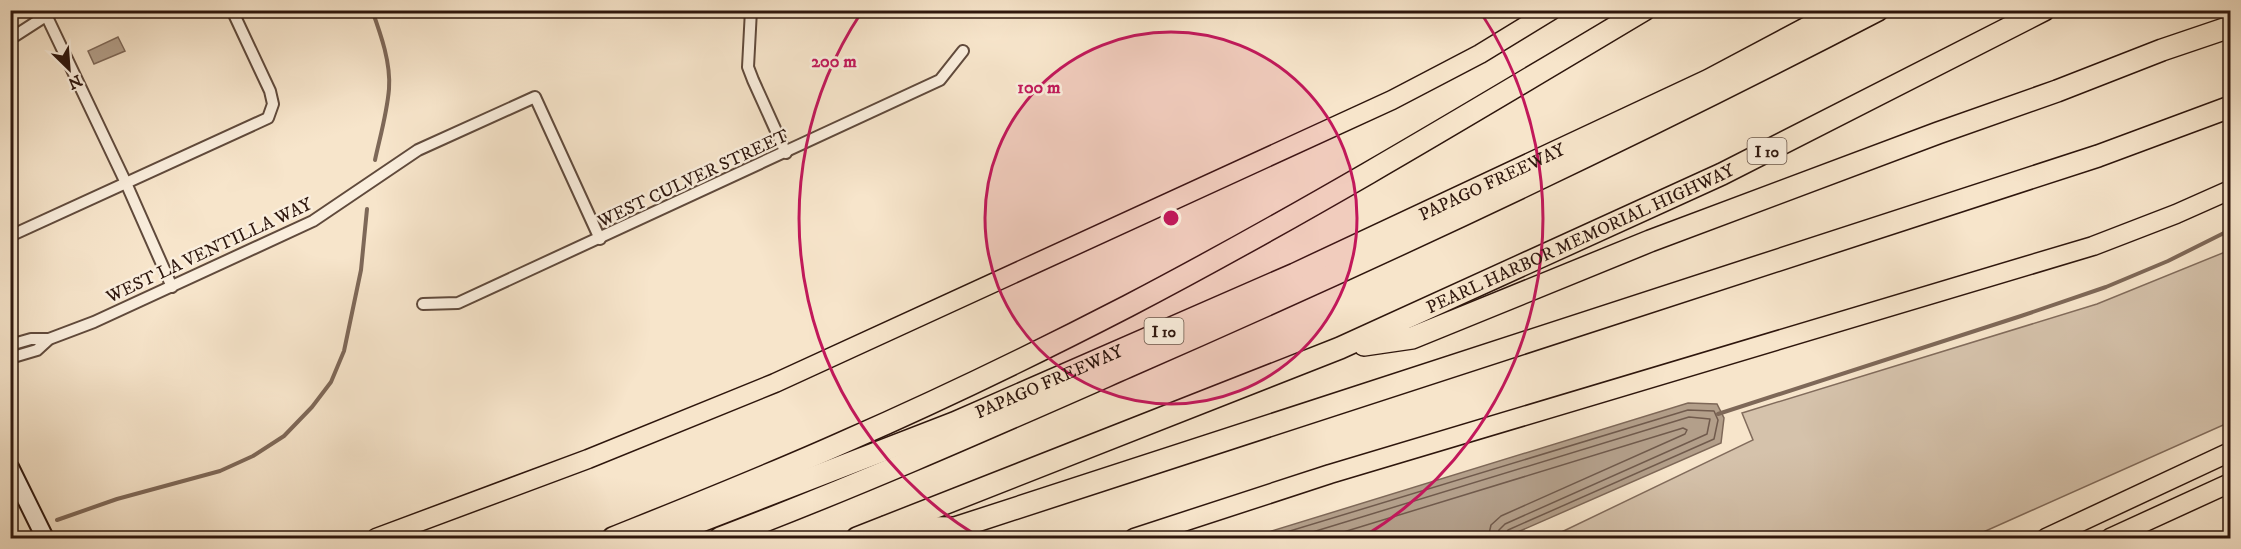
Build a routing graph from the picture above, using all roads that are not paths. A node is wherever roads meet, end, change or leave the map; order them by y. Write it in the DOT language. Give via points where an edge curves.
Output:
graph roads {
  1 [pos="232,10"];
  2 [pos="751,10"];
  3 [pos="1552,10"];
  4 [pos="1644,10"];
  5 [pos="1812,10"];
  6 [pos="1841,10"];
  7 [pos="1878,10"];
  8 [pos="2044,10"];
  9 [pos="51,14"];
  10 [pos="2230,27"];
  11 [pos="10,39"];
  12 [pos="963,51"];
  13 [pos="1662,102"];
  14 [pos="2230,107"];
  15 [pos="786,153"];
  16 [pos="126,183"];
  17 [pos="2230,190"];
  18 [pos="10,236"];
  19 [pos="600,239"];
  20 [pos="172,286"];
  21 [pos="423,304"];
  22 [pos="49,339"];
  23 [pos="10,345"];
  24 [pos="1340,348"];
  25 [pos="10,358"];
  26 [pos="2230,453"];
  27 [pos="10,467"];
  28 [pos="2230,483"];
  29 [pos="886,527"];
  30 [pos="45,538"];
  31 [pos="376,538"];
  32 [pos="613,538"];
  33 [pos="657,538"];
  34 [pos="720,538"];
  35 [pos="857,538"];
  36 [pos="1134,538"];
  37 [pos="2046,538"];
  38 [pos="2109,538"];
  1 -- 16 [label="street" via="270,91 273,104 268,118"];
  2 -- 15 [label="street" via="748,67"];
  3 -- 31 [label="main road" via="1423,85 775,383 588,459"];
  4 -- 32 [label="highway" via="1359,180 1220,257 997,371 842,443"];
  5 -- 13 [label="highway"];
  6 -- 13 [label="highway, I 10"];
  7 -- 34 [label="highway" via="1511,193 1316,285 1004,422"];
  8 -- 24 [label="highway, PEARL HARBOR MEMORIAL HIGHWAY / I 10" via="1722,174"];
  9 -- 11 [label="street"];
  9 -- 16 [label="street"];
  10 -- 24 [label="highway" via="1661,237 1412,338"];
  12 -- 15 [label="street, WEST CULVER STREET" via="940,81"];
  13 -- 33 [label="highway, PAPAGO FREEWAY / I 10" via="1305,270 954,423"];
  14 -- 29 [label="highway" via="2146,139 955,528"];
  15 -- 19 [label="street, WEST CULVER STREET"];
  16 -- 18 [label="street"];
  16 -- 20 [label="street"];
  17 -- 36 [label="main road" via="2093,246 1330,474"];
  19 -- 20 [label="street, WEST LA VENTILLA WAY" via="535,97 418,150 313,221"];
  19 -- 21 [label="street, WEST CULVER STREET" via="458,303"];
  20 -- 22 [label="street, WEST LA VENTILLA WAY"];
  22 -- 23 [label="street"];
  22 -- 25 [label="street" via="37,350"];
  24 -- 29 [label="highway, I 10"];
  26 -- 37 [label="main road"];
  27 -- 30 [label="main road"];
  28 -- 38 [label="main road"];
  29 -- 35 [label="highway, I 10"];
}
